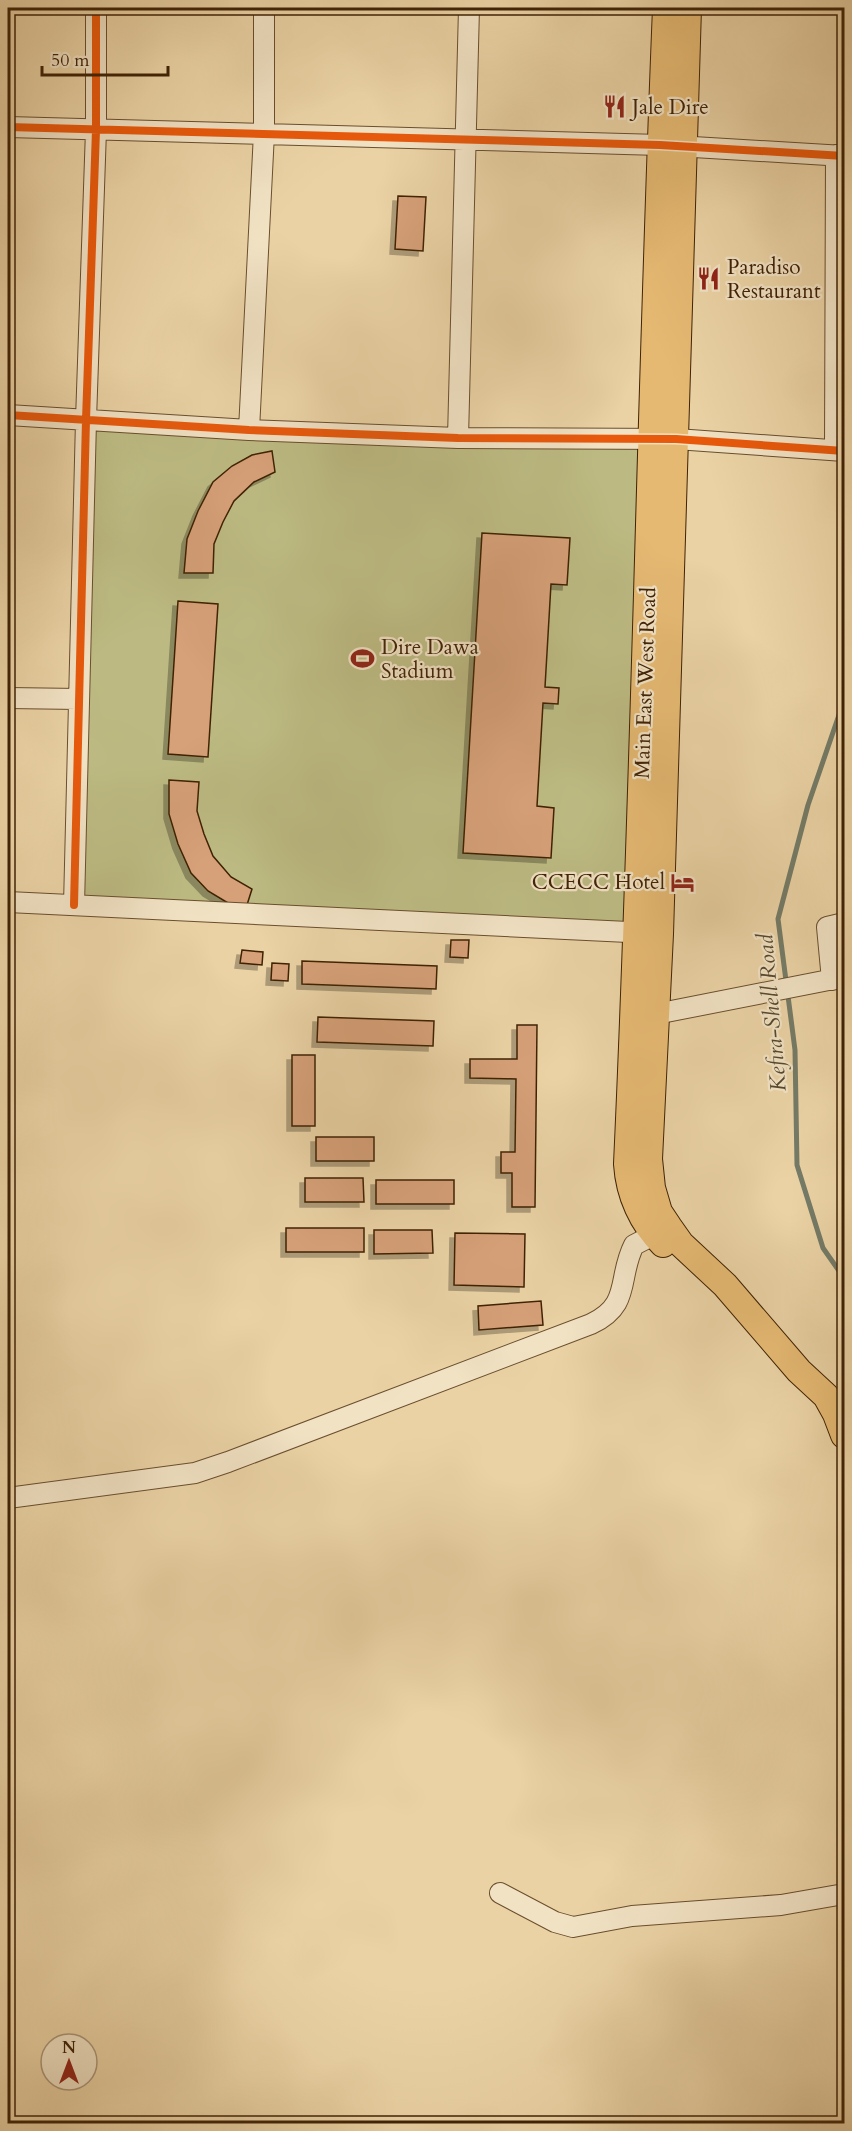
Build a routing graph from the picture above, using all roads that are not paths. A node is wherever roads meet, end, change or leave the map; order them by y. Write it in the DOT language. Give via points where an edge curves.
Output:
graph roads {
  1 [pos="96,8"];
  2 [pos="264,8"];
  3 [pos="469,8"];
  4 [pos="666,8"];
  5 [pos="688,8"];
  6 [pos="8,127"];
  7 [pos="96,130"];
  8 [pos="264,133"];
  9 [pos="466,140"];
  10 [pos="673,146"];
  11 [pos="840,156"];
  12 [pos="8,415"];
  13 [pos="86,420"];
  14 [pos="249,430"];
  15 [pos="458,438"];
  16 [pos="664,440"];
  17 [pos="840,450"];
  18 [pos="8,698"];
  19 [pos="79,699"];
  20 [pos="8,902"];
  21 [pos="74,905"];
  22 [pos="844,923"];
  23 [pos="649,933"];
  24 [pos="838,978"];
  25 [pos="645,1014"];
  26 [pos="661,1231"];
  27 [pos="844,1436"];
  28 [pos="8,1498"];
  29 [pos="500,1893"];
  30 [pos="844,1894"];
  1 -- 7 [label="street"];
  2 -- 8 [label="street"];
  3 -- 9 [label="street"];
  4 -- 10 [label="main road, Main East West Road"];
  5 -- 10 [label="main road, Main East West Road"];
  6 -- 7 [label="street"];
  7 -- 8 [label="street"];
  7 -- 13 [label="street"];
  8 -- 9 [label="street"];
  8 -- 14 [label="street"];
  9 -- 10 [label="street"];
  9 -- 15 [label="street"];
  10 -- 11 [label="street"];
  10 -- 16 [label="main road, Main East West Road"];
  11 -- 17 [label="street"];
  12 -- 13 [label="street"];
  13 -- 14 [label="street"];
  13 -- 19 [label="street"];
  14 -- 15 [label="street"];
  15 -- 16 [label="street"];
  16 -- 17 [label="street"];
  16 -- 23 [label="main road, Main East West Road"];
  18 -- 19 [label="street"];
  19 -- 21 [label="street"];
  20 -- 21 [label="street"];
  21 -- 23 [label="street"];
  22 -- 24 [label="street" via="827,927"];
  23 -- 25 [label="main road, Main East West Road"];
  24 -- 25 [label="street"];
  25 -- 26 [label="main road, Main East West Road" via="628,1180 640,1213"];
  26 -- 27 [label="main road, Main East West Road" via="684,1266 746,1308 799,1371 826,1396"];
  26 -- 28 [label="street" via="634,1245 619,1298 606,1317 591,1324 195,1473"];
  29 -- 30 [label="street" via="555,1922 573,1927 632,1916 780,1905"];
}
